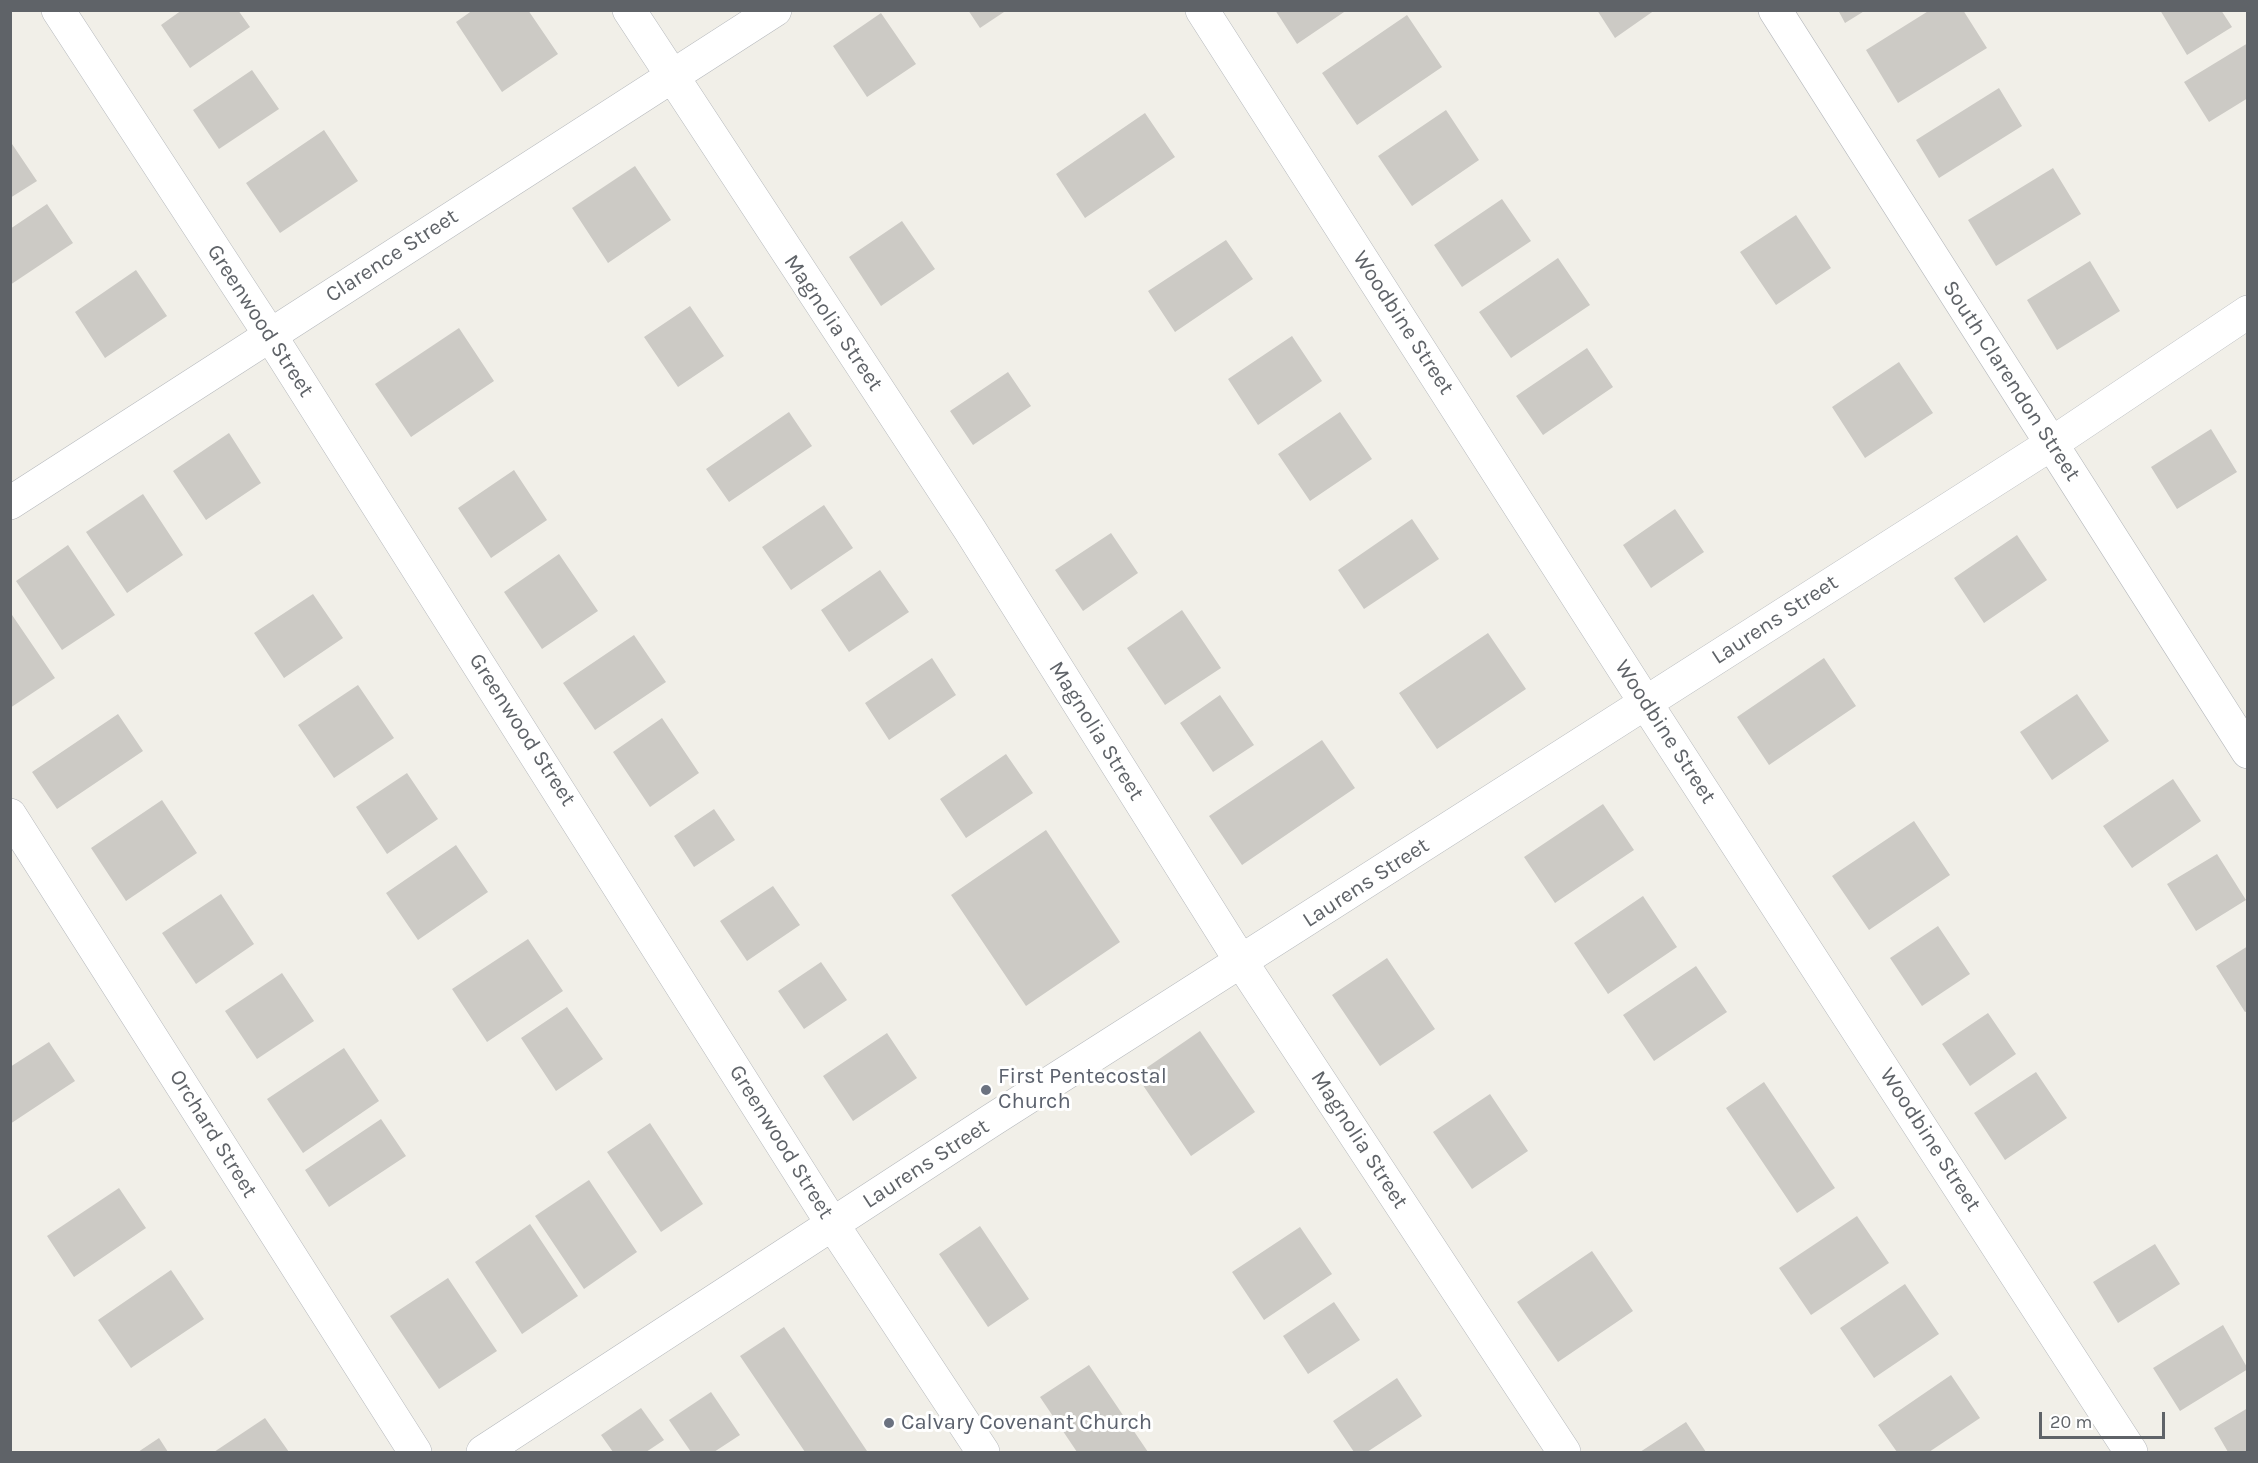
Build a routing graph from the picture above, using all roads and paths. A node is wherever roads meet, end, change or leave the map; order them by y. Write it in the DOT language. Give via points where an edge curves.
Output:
graph roads {
  1 [pos="58,10"];
  2 [pos="628,10"];
  3 [pos="775,10"];
  4 [pos="1202,10"];
  5 [pos="1775,10"];
  6 [pos="670,78"];
  7 [pos="2247,312"];
  8 [pos="270,335"];
  9 [pos="2051,444"];
  10 [pos="10,503"];
  11 [pos="1645,702"];
  12 [pos="2247,752"];
  13 [pos="10,815"];
  14 [pos="1242,963"];
  15 [pos="833,1225"];
  16 [pos="415,1452"];
  17 [pos="483,1452"];
  18 [pos="983,1452"];
  19 [pos="1564,1452"];
  20 [pos="2131,1452"];
  1 -- 8 [label="street, Greenwood Street"];
  2 -- 6 [label="street, Magnolia Street"];
  3 -- 6 [label="street, Clarence Street"];
  4 -- 11 [label="street, Woodbine Street"];
  5 -- 9 [label="street, South Clarendon Street"];
  6 -- 8 [label="street, Clarence Street"];
  6 -- 14 [label="street, Magnolia Street" via="970,530"];
  7 -- 9 [label="street, Laurens Street"];
  8 -- 10 [label="street, Clarence Street"];
  8 -- 15 [label="street, Greenwood Street"];
  9 -- 11 [label="street, Laurens Street"];
  9 -- 12 [label="street, South Clarendon Street"];
  11 -- 14 [label="street, Laurens Street"];
  11 -- 20 [label="street, Woodbine Street"];
  13 -- 16 [label="street, Orchard Street"];
  14 -- 15 [label="street, Laurens Street"];
  14 -- 19 [label="street, Magnolia Street"];
  15 -- 17 [label="street, Laurens Street"];
  15 -- 18 [label="street, Greenwood Street"];
}
